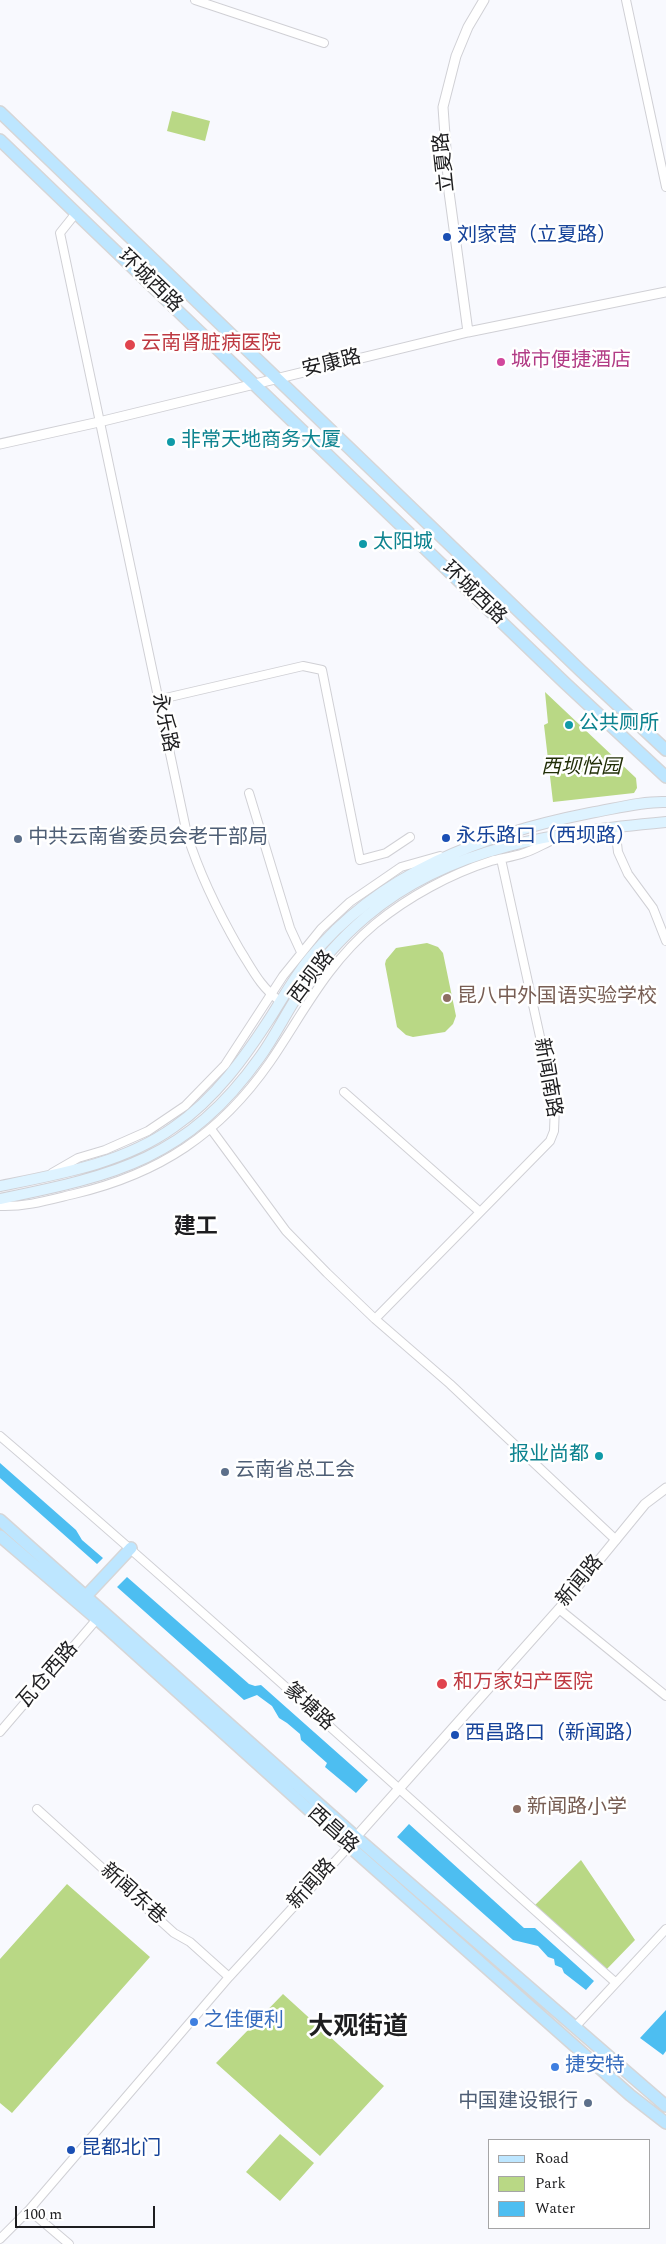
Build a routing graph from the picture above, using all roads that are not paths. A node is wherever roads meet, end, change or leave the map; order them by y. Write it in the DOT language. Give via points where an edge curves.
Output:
graph roads {
  1 [pos="195,0"];
  2 [pos="484,0"];
  3 [pos="626,0"];
  4 [pos="324,43"];
  5 [pos="0,112"];
  6 [pos="0,140"];
  7 [pos="666,187"];
  8 [pos="76,213"];
  9 [pos="666,292"];
  10 [pos="468,332"];
  11 [pos="278,378"];
  12 [pos="255,384"];
  13 [pos="99,422"];
  14 [pos="0,444"];
  15 [pos="157,700"];
  16 [pos="666,750"];
  17 [pos="666,777"];
  18 [pos="249,793"];
  19 [pos="666,802"];
  20 [pos="666,822"];
  21 [pos="615,827"];
  22 [pos="565,834"];
  23 [pos="410,837"];
  24 [pos="458,851"];
  25 [pos="500,859"];
  26 [pos="666,941"];
  27 [pos="301,952"];
  28 [pos="276,998"];
  29 [pos="344,1092"];
  30 [pos="211,1129"];
  31 [pos="0,1186"];
  32 [pos="0,1199"];
  33 [pos="0,1206"];
  34 [pos="480,1212"];
  35 [pos="375,1319"];
  36 [pos="0,1436"];
  37 [pos="666,1488"];
  38 [pos="0,1520"];
  39 [pos="0,1536"];
  40 [pos="616,1540"];
  41 [pos="131,1548"];
  42 [pos="86,1596"];
  43 [pos="559,1609"];
  44 [pos="97,1619"];
  45 [pos="666,1696"];
  46 [pos="0,1732"];
  47 [pos="398,1790"];
  48 [pos="37,1809"];
  49 [pos="353,1842"];
  50 [pos="666,1928"];
  51 [pos="229,1977"];
  52 [pos="614,1982"];
  53 [pos="575,2027"];
  54 [pos="666,2106"];
  55 [pos="666,2123"];
  56 [pos="29,2210"];
  57 [pos="0,2239"];
  58 [pos="69,2244"];
  1 -- 4 [label="street"];
  2 -- 10 [label="street, 立夏路" via="456,56 443,107 449,192"];
  3 -- 7 [label="street"];
  5 -- 11 [label="main road, 环城西路"];
  6 -- 8 [label="main road, 环城西路"];
  8 -- 12 [label="main road, 环城西路"];
  8 -- 13 [label="street, 永乐路" via="60,233"];
  9 -- 10 [label="street, 安康路"];
  10 -- 11 [label="street, 安康路"];
  11 -- 12 [label="street, 安康路"];
  11 -- 16 [label="main road, 环城西路"];
  12 -- 13 [label="street, 安康路"];
  12 -- 17 [label="main road, 环城西路"];
  13 -- 14 [label="street, 安康路"];
  13 -- 15 [label="street, 永乐路"];
  15 -- 23 [label="street" via="303,666 322,670 360,860 386,853"];
  15 -- 28 [label="street, 永乐路" via="198,869 257,977"];
  18 -- 27 [label="street" via="290,928"];
  19 -- 24 [label="main road, 西坝路" via="520,829"];
  20 -- 21 [label="main road, 西坝路"];
  21 -- 22 [label="main road, 西坝路"];
  21 -- 26 [label="street" via="618,852 628,874 653,908"];
  22 -- 25 [label="street" via="524,853"];
  22 -- 32 [label="main road, 西坝路" via="488,851 449,866 396,895 367,916 318,968 260,1056 230,1094 182,1138 113,1172"];
  24 -- 27 [label="street" via="402,867 350,902"];
  24 -- 28 [label="main road, 西坝路" via="409,874 356,911 328,937"];
  25 -- 30 [label="street" via="454,876 402,904 374,925 326,975 270,1062 239,1102"];
  25 -- 34 [label="street, 新闻南路" via="556,1120 550,1141"];
  27 -- 28 [label="street"];
  28 -- 31 [label="main road, 西坝路" via="233,1071 180,1123 124,1154 80,1168"];
  29 -- 34 [label="street"];
  30 -- 33 [label="street" via="165,1162 117,1183 21,1206"];
  30 -- 35 [label="street" via="286,1231"];
  34 -- 35 [label="street, 新闻南路"];
  35 -- 40 [label="street" via="450,1384"];
  36 -- 41 [label="street, 篆塘路"];
  37 -- 40 [label="street, 新闻路" via="645,1504"];
  38 -- 42 [label="main road, 西昌路"];
  39 -- 44 [label="main road, 西昌路"];
  40 -- 43 [label="street, 新闻路"];
  41 -- 42 [label="main road"];
  41 -- 47 [label="street, 篆塘路"];
  42 -- 49 [label="main road, 西昌路"];
  43 -- 45 [label="street"];
  43 -- 47 [label="street, 新闻路"];
  44 -- 46 [label="street, 瓦仓西路"];
  44 -- 49 [label="main road, 西昌路"];
  47 -- 49 [label="street, 新闻路"];
  47 -- 52 [label="street, 篆塘路"];
  48 -- 51 [label="street, 新闻东巷" via="174,1933 190,1942"];
  49 -- 51 [label="street, 新闻路"];
  49 -- 53 [label="main road, 西昌路"];
  49 -- 55 [label="main road, 西昌路" via="630,2095"];
  50 -- 52 [label="street"];
  51 -- 56 [label="street, 新闻路"];
  52 -- 53 [label="street"];
  53 -- 54 [label="main road, 西昌路"];
  56 -- 57 [label="street, 新闻路"];
  56 -- 58 [label="street"];
}
